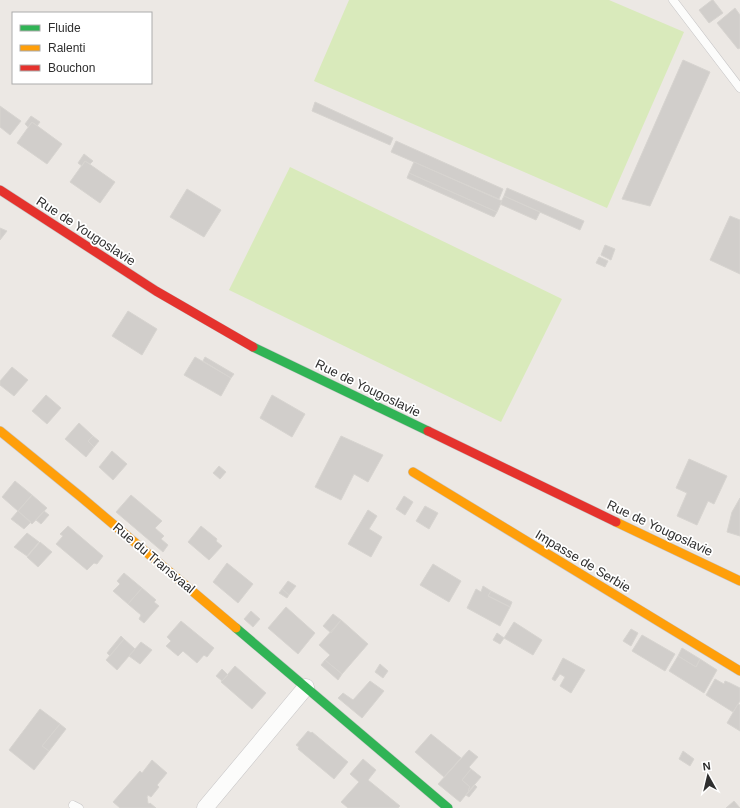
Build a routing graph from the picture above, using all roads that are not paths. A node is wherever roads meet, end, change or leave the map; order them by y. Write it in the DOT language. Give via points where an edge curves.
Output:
graph roads {
  1 [pos="673,0"];
  2 [pos="740,88"];
  3 [pos="0,190"];
  4 [pos="0,432"];
  5 [pos="414,472"];
  6 [pos="740,581"];
  7 [pos="740,671"];
  8 [pos="306,687"];
  9 [pos="205,808"];
  10 [pos="448,808"];
  1 -- 2 [label="lane"];
  3 -- 6 [label="street, Rue de Yougoslavie" via="156,291 258,349"];
  4 -- 8 [label="street, Rue du Transvaal"];
  5 -- 7 [label="street, Impasse de Serbie"];
  8 -- 9 [label="street"];
  8 -- 10 [label="street, Rue du Transvaal"];
}
